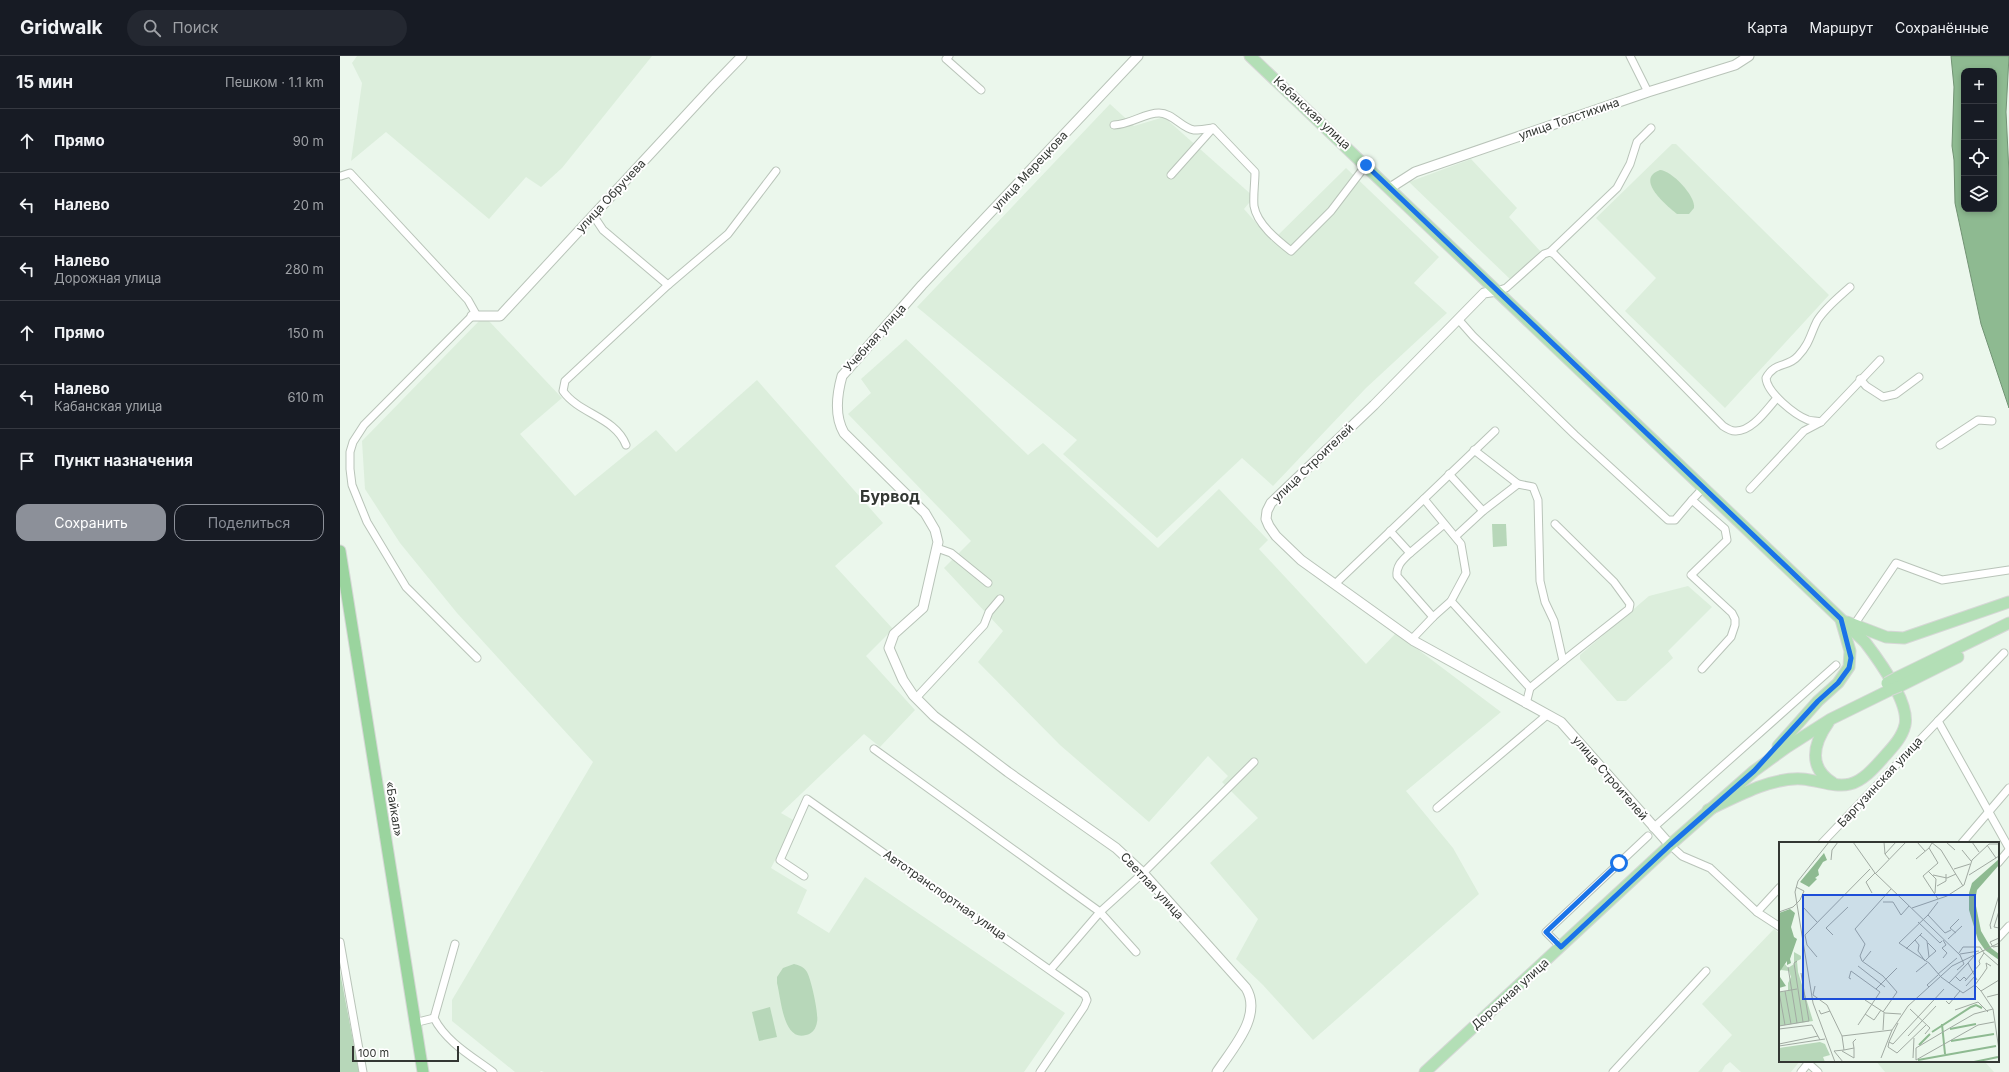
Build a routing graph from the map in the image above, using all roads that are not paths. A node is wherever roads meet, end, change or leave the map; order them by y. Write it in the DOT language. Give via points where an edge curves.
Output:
graph roads {
  1 [pos="742,56"];
  2 [pos="949,56"];
  3 [pos="1138,56"];
  4 [pos="1250,56"];
  5 [pos="1630,56"];
  6 [pos="1749,56"];
  7 [pos="981,90"];
  8 [pos="1648,92"];
  9 [pos="1114,125"];
  10 [pos="1213,128"];
  11 [pos="1651,128"];
  12 [pos="1366,165"];
  13 [pos="776,171"];
  14 [pos="1170,175"];
  15 [pos="341,176"];
  16 [pos="1390,188"];
  17 [pos="593,215"];
  18 [pos="1550,252"];
  19 [pos="668,285"];
  20 [pos="922,286"];
  21 [pos="1850,287"];
  22 [pos="1497,291"];
  23 [pos="474,316"];
  24 [pos="1458,319"];
  25 [pos="1880,360"];
  26 [pos="1919,377"];
  27 [pos="1860,379"];
  28 [pos="1777,398"];
  29 [pos="1992,421"];
  30 [pos="1821,422"];
  31 [pos="1495,431"];
  32 [pos="626,445"];
  33 [pos="1940,445"];
  34 [pos="1474,450"];
  35 [pos="1449,474"];
  36 [pos="1518,484"];
  37 [pos="1703,488"];
  38 [pos="1750,489"];
  39 [pos="1424,499"];
  40 [pos="1692,500"];
  41 [pos="1483,511"];
  42 [pos="1555,524"];
  43 [pos="1443,525"];
  44 [pos="1390,531"];
  45 [pos="1456,536"];
  46 [pos="937,548"];
  47 [pos="340,551"];
  48 [pos="1410,553"];
  49 [pos="2009,570"];
  50 [pos="988,583"];
  51 [pos="1335,584"];
  52 [pos="1000,599"];
  53 [pos="1451,601"];
  54 [pos="2009,602"];
  55 [pos="1433,617"];
  56 [pos="1841,619"];
  57 [pos="2009,623"];
  58 [pos="1854,625"];
  59 [pos="2009,631"];
  60 [pos="1412,640"];
  61 [pos="2004,653"];
  62 [pos="477,658"];
  63 [pos="1563,660"];
  64 [pos="1836,665"];
  65 [pos="1702,669"];
  66 [pos="1893,684"];
  67 [pos="1530,688"];
  68 [pos="914,697"];
  69 [pos="1526,704"];
  70 [pos="1547,715"];
  71 [pos="1831,719"];
  72 [pos="1938,721"];
  73 [pos="1778,746"];
  74 [pos="874,749"];
  75 [pos="1254,762"];
  76 [pos="1754,771"];
  77 [pos="1835,785"];
  78 [pos="2009,788"];
  79 [pos="1437,808"];
  80 [pos="1708,810"];
  81 [pos="1989,811"];
  82 [pos="1651,832"];
  83 [pos="1823,842"];
  84 [pos="1963,842"];
  85 [pos="1670,845"];
  86 [pos="2009,849"];
  87 [pos="1999,862"];
  88 [pos="1143,873"];
  89 [pos="804,876"];
  90 [pos="1779,889"];
  91 [pos="1100,912"];
  92 [pos="1757,912"];
  93 [pos="1779,927"];
  94 [pos="2008,930"];
  95 [pos="1999,937"];
  96 [pos="340,942"];
  97 [pos="455,944"];
  98 [pos="1561,947"];
  99 [pos="1136,952"];
  100 [pos="1051,969"];
  101 [pos="1706,971"];
  102 [pos="434,1018"];
  103 [pos="414,1023"];
  104 [pos="1809,1062"];
  105 [pos="363,1072"];
  106 [pos="423,1072"];
  107 [pos="493,1072"];
  108 [pos="1040,1072"];
  109 [pos="1217,1072"];
  110 [pos="1425,1072"];
  111 [pos="1612,1072"];
  112 [pos="1801,1072"];
  113 [pos="1818,1072"];
  1 -- 17 [label="street, улица Обручева"];
  2 -- 7 [label="street" via="946,59"];
  3 -- 20 [label="street, улица Мерецкова"];
  4 -- 12 [label="main road, Кабанская улица"];
  5 -- 8 [label="street"];
  6 -- 8 [label="street, улица Толстихина" via="1735,65"];
  8 -- 16 [label="street, улица Толстихина" via="1415,172"];
  9 -- 10 [label="street" via="1130,123 1149,114 1159,113 1168,114 1193,130"];
  10 -- 12 [label="street" via="1255,172 1256,213 1265,227 1291,251 1332,211"];
  10 -- 14 [label="street"];
  11 -- 18 [label="street" via="1637,142 1630,164 1617,188"];
  12 -- 16 [label="main road, Кабанская улица"];
  13 -- 19 [label="street" via="728,234"];
  15 -- 23 [label="street" via="350,173 468,300"];
  16 -- 22 [label="main road, Кабанская улица"];
  17 -- 19 [label="street" via="603,230"];
  17 -- 23 [label="street, улица Обручева" via="500,316"];
  18 -- 22 [label="street" via="1544,254 1506,288"];
  18 -- 28 [label="street" via="1722,426 1733,431 1752,425"];
  19 -- 32 [label="street" via="563,385 567,397 578,407 608,422"];
  20 -- 46 [label="street, Учебная улица" via="842,376 838,391 838,411 839,424 844,433 925,514 935,530"];
  21 -- 28 [label="street" via="1818,320 1810,341 1797,358 1790,363 1777,366 1768,375 1766,382"];
  22 -- 24 [label="street, улица Строителей" via="1484,293"];
  22 -- 37 [label="main road, Кабанская улица"];
  23 -- 62 [label="street" via="364,426 353,442 350,452 352,485 364,515 406,587"];
  24 -- 40 [label="street" via="1575,435 1668,520 1675,520"];
  24 -- 51 [label="street, улица Строителей" via="1374,405 1271,503 1267,511 1266,519 1276,536 1301,560"];
  25 -- 27 [label="street"];
  26 -- 27 [label="street" via="1896,394 1883,397"];
  27 -- 30 [label="street"];
  28 -- 30 [label="street" via="1798,415"];
  29 -- 33 [label="street" via="1978,420"];
  30 -- 38 [label="street" via="1804,431"];
  31 -- 34 [label="street"];
  34 -- 35 [label="street"];
  34 -- 36 [label="street"];
  35 -- 39 [label="street"];
  35 -- 41 [label="street"];
  36 -- 41 [label="street"];
  36 -- 63 [label="street" via="1533,487 1538,500 1540,581 1545,602 1554,621"];
  37 -- 40 [label="street"];
  37 -- 56 [label="main road, Кабанская улица"];
  39 -- 43 [label="street"];
  39 -- 44 [label="street"];
  40 -- 65 [label="street" via="1725,529 1727,540 1691,575 1732,613 1735,625 1731,637"];
  41 -- 45 [label="street"];
  42 -- 63 [label="street" via="1614,582 1630,604 1629,608"];
  43 -- 45 [label="street"];
  43 -- 48 [label="street"];
  44 -- 48 [label="street"];
  44 -- 51 [label="street"];
  45 -- 53 [label="street" via="1461,544 1466,573"];
  46 -- 50 [label="street" via="951,553"];
  46 -- 68 [label="street, Учебная улица" via="923,608 894,634 889,648 903,680"];
  47 -- 103 [label="highway, «Байкал»"];
  48 -- 55 [label="street" via="1398,566 1397,576"];
  49 -- 58 [label="street" via="1942,580 1896,563"];
  51 -- 60 [label="street, улица Строителей"];
  52 -- 68 [label="street" via="989,612 984,625"];
  53 -- 55 [label="street"];
  53 -- 67 [label="street"];
  54 -- 58 [label="main road, Кабанская улица" via="1904,638 1886,637"];
  55 -- 60 [label="street"];
  56 -- 58 [label="main road, Кабанская улица"];
  56 -- 73 [label="main road" via="1850,651 1849,668"];
  56 -- 77 [label="main road, Кабанская улица" via="1865,642 1885,668 1906,719 1896,742 1873,769 1853,784"];
  57 -- 66 [label="main road"];
  59 -- 66 [label="main road"];
  60 -- 69 [label="street, улица Строителей"];
  61 -- 72 [label="street, Баргузинская улица"];
  63 -- 67 [label="street"];
  64 -- 82 [label="street"];
  66 -- 71 [label="main road, Дорожная улица"];
  66 -- 73 [label="main road, Дорожная улица" via="1818,719"];
  67 -- 69 [label="street"];
  68 -- 88 [label="street, Светлая улица" via="959,736 1116,848"];
  69 -- 70 [label="street, улица Строителей"];
  70 -- 79 [label="street"];
  70 -- 82 [label="street, улица Строителей" via="1561,722"];
  71 -- 76 [label="main road, Дорожная улица" via="1787,746"];
  71 -- 77 [label="main road" via="1821,732 1815,757 1823,777"];
  72 -- 81 [label="street"];
  72 -- 83 [label="street, Баргузинская улица"];
  73 -- 76 [label="main road, Дорожная улица"];
  74 -- 91 [label="street"];
  75 -- 88 [label="street"];
  76 -- 80 [label="main road, Дорожная улица"];
  77 -- 80 [label="main road, Кабанская улица" via="1802,779 1772,783"];
  78 -- 81 [label="street"];
  80 -- 85 [label="main road, Дорожная улица"];
  81 -- 84 [label="street"];
  81 -- 86 [label="street"];
  82 -- 85 [label="street, улица Строителей"];
  82 -- 98 [label="street" via="1546,932"];
  85 -- 92 [label="street" via="1682,856 1710,868"];
  85 -- 98 [label="main road, Дорожная улица"];
  86 -- 87 [label="street"];
  88 -- 91 [label="street"];
  88 -- 109 [label="street, Светлая улица" via="1251,996 1252,1006 1246,1025"];
  89 -- 100 [label="street, Автотранспортная улица" via="780,860 807,799"];
  90 -- 92 [label="street"];
  91 -- 99 [label="street"];
  91 -- 100 [label="street"];
  92 -- 93 [label="street"];
  94 -- 95 [label="street"];
  96 -- 105 [label="street"];
  97 -- 102 [label="street"];
  98 -- 110 [label="main road, Дорожная улица"];
  100 -- 108 [label="street, Автотранспортная улица" via="1085,995 1087,1000"];
  101 -- 111 [label="street"];
  102 -- 103 [label="street"];
  102 -- 107 [label="street" via="438,1026 453,1041"];
  103 -- 106 [label="highway, «Байкал»"];
  104 -- 112 [label="street"];
  104 -- 113 [label="street"];
}
